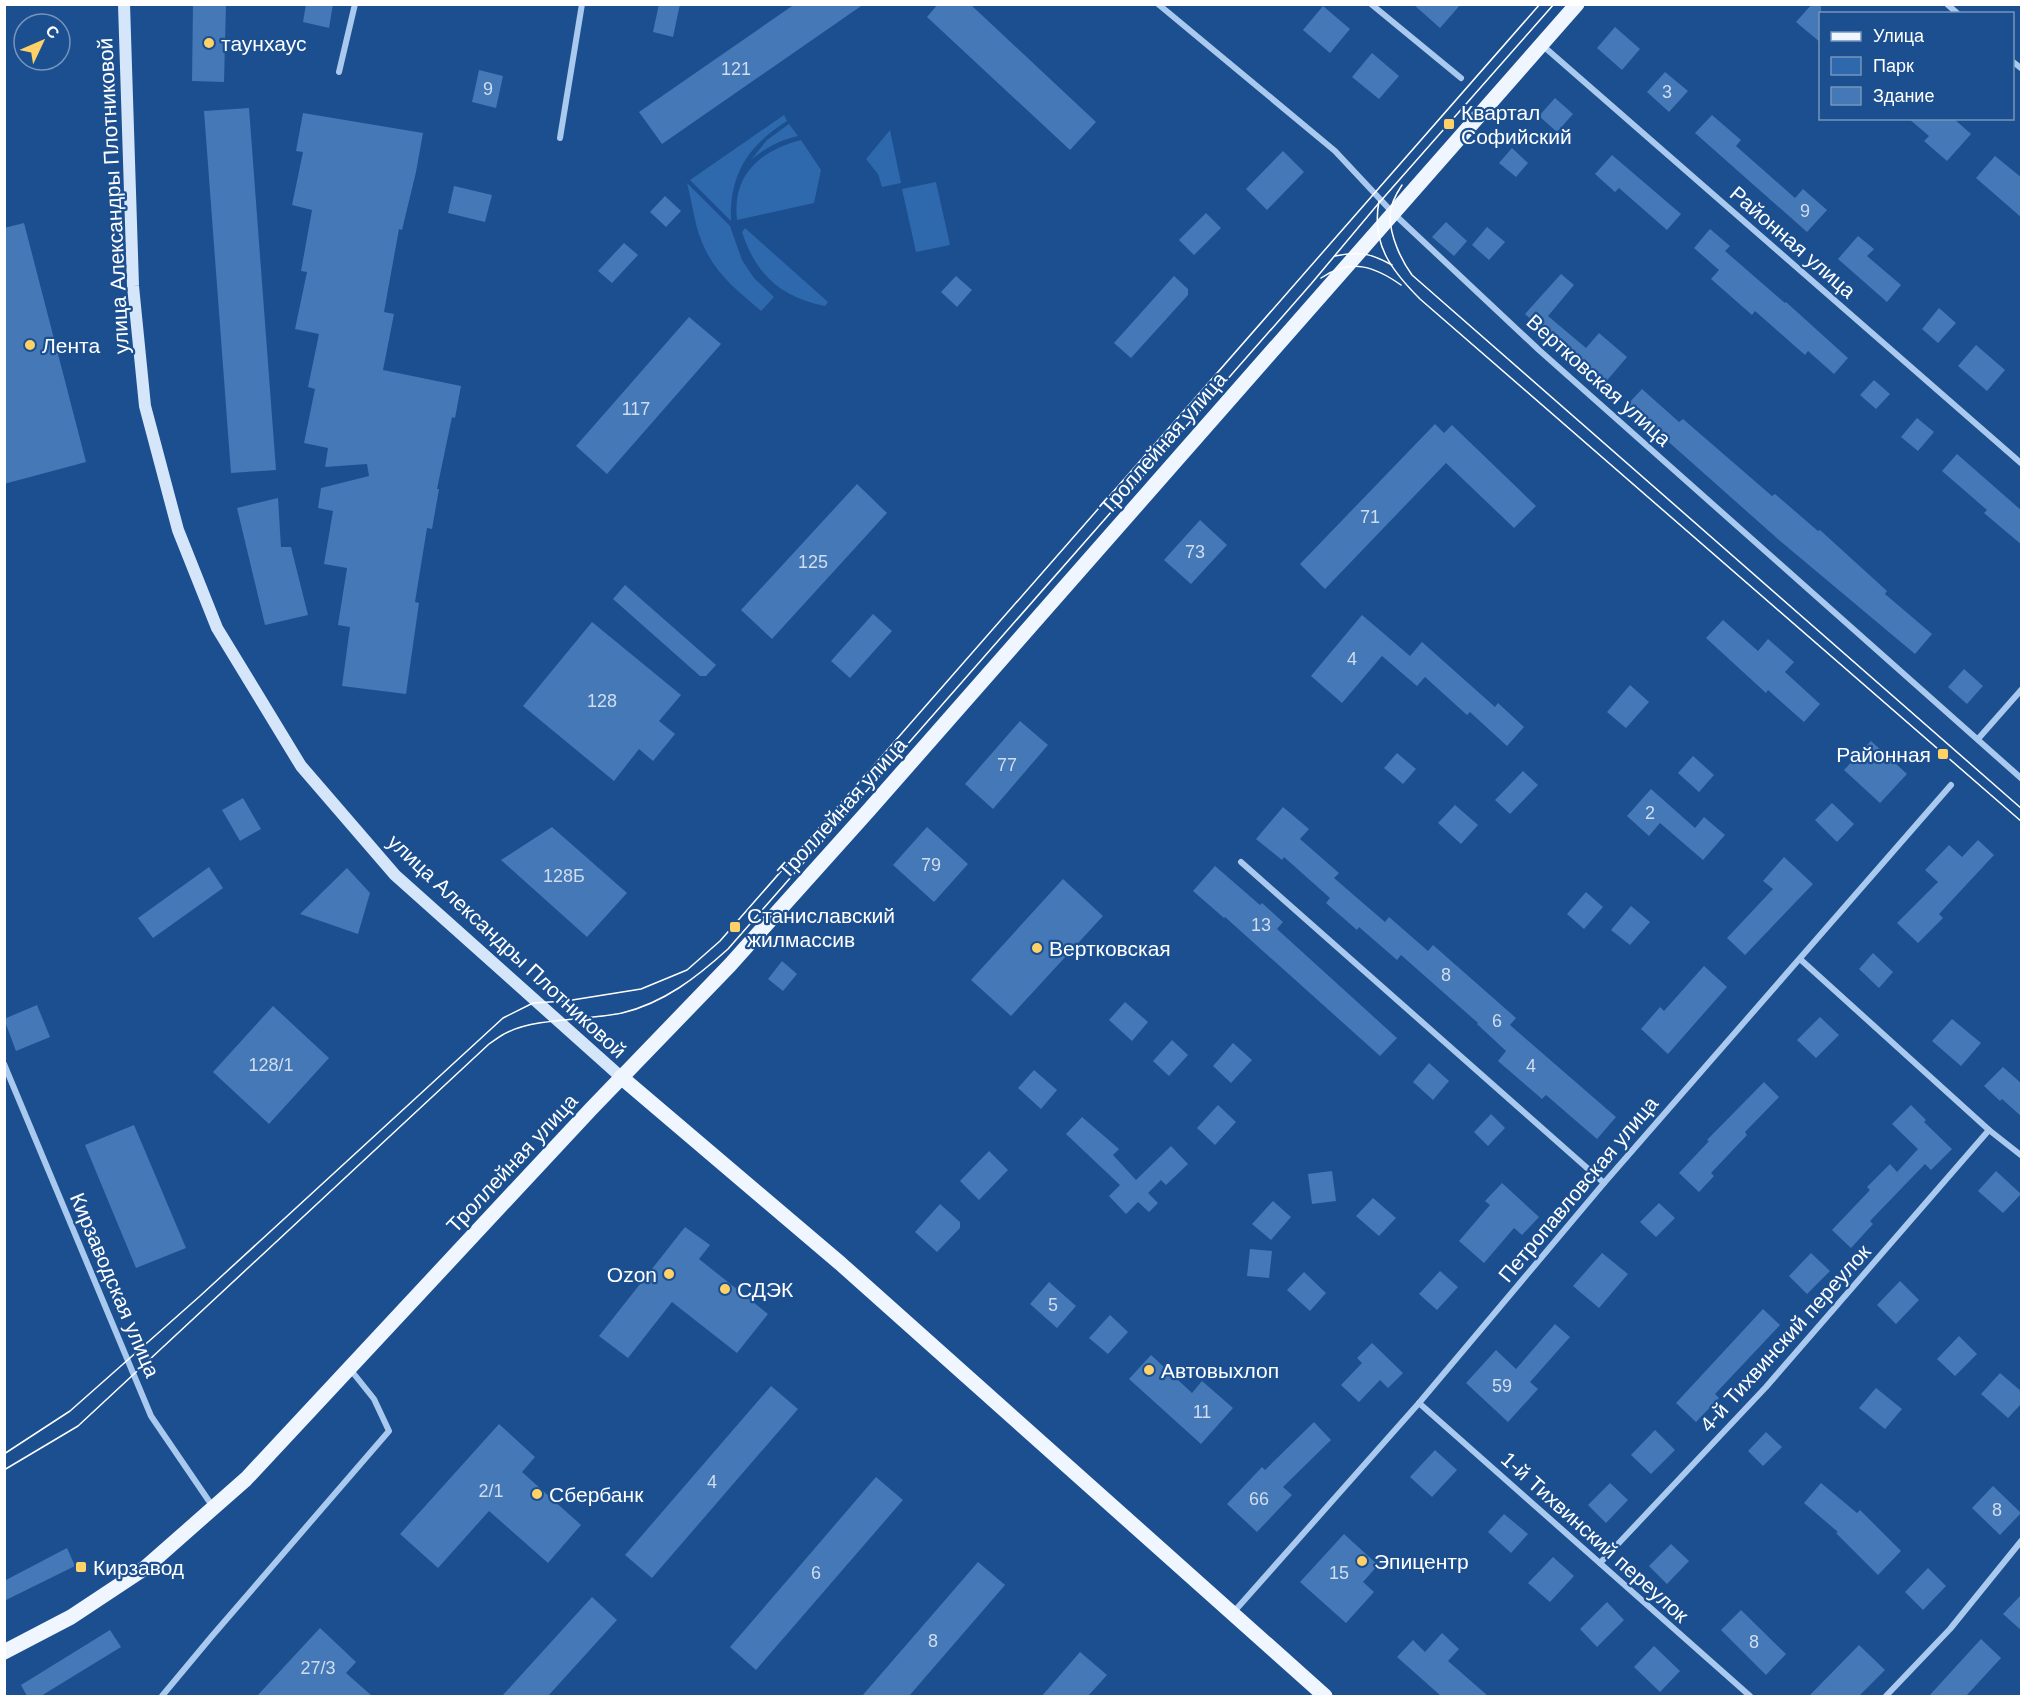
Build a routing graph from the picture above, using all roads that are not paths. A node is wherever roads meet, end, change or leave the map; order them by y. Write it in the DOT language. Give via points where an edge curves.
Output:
graph roads {
  1 [pos="124,4"];
  2 [pos="355,4"];
  3 [pos="582,4"];
  4 [pos="1158,4"];
  5 [pos="1371,4"];
  6 [pos="1577,4"];
  7 [pos="1542,45"];
  8 [pos="339,72"];
  9 [pos="1461,78"];
  10 [pos="560,138"];
  11 [pos="1393,213"];
  12 [pos="2022,464"];
  13 [pos="2022,689"];
  14 [pos="1978,739"];
  15 [pos="2022,779"];
  16 [pos="1951,785"];
  17 [pos="1241,862"];
  18 [pos="1800,959"];
  19 [pos="4,1064"];
  20 [pos="621,1077"];
  21 [pos="1989,1130"];
  22 [pos="2022,1156"];
  23 [pos="1604,1183"];
  24 [pos="350,1369"];
  25 [pos="1419,1403"];
  26 [pos="214,1508"];
  27 [pos="2022,1539"];
  28 [pos="1600,1563"];
  29 [pos="1232,1615"];
  30 [pos="4,1652"];
  31 [pos="162,1696"];
  32 [pos="1325,1696"];
  33 [pos="1750,1696"];
  34 [pos="1886,1696"];
  1 -- 20 [label="main road, улица Александры Плотниковой" via="133,286 145,406 178,530 217,628 301,766 395,876"];
  2 -- 8 [label="street"];
  3 -- 10 [label="street"];
  4 -- 11 [label="street, Вертковская улица" via="1335,152"];
  5 -- 9 [label="street"];
  6 -- 7 [label="main road, Троллейная улица"];
  7 -- 11 [label="main road, Троллейная улица"];
  7 -- 12 [label="street, Районная улица"];
  11 -- 14 [label="street, Вертковская улица" via="1539,350"];
  11 -- 20 [label="main road, Троллейная улица" via="869,810 730,965"];
  13 -- 14 [label="street"];
  14 -- 15 [label="street, Вертковская улица"];
  16 -- 18 [label="street, Петропавловская улица"];
  17 -- 23 [label="street"];
  18 -- 21 [label="street"];
  18 -- 23 [label="street, Петропавловская улица"];
  19 -- 26 [label="street, Кирзаводская улица" via="151,1416"];
  20 -- 24 [label="main road, Троллейная улица"];
  20 -- 29 [label="main road" via="841,1264"];
  21 -- 22 [label="street"];
  21 -- 28 [label="street, 4-й Тихвинский переулок" via="1773,1379"];
  23 -- 25 [label="street, Петропавловская улица"];
  24 -- 26 [label="main road, Троллейная улица"];
  24 -- 31 [label="street" via="374,1399 389,1431"];
  25 -- 28 [label="street, 1-й Тихвинский переулок"];
  25 -- 29 [label="street, Петропавловская улица"];
  26 -- 30 [label="main road, Троллейная улица" via="145,1568 71,1617"];
  27 -- 34 [label="street" via="1950,1629"];
  28 -- 33 [label="street, 1-й Тихвинский переулок"];
  29 -- 32 [label="main road"];
}
